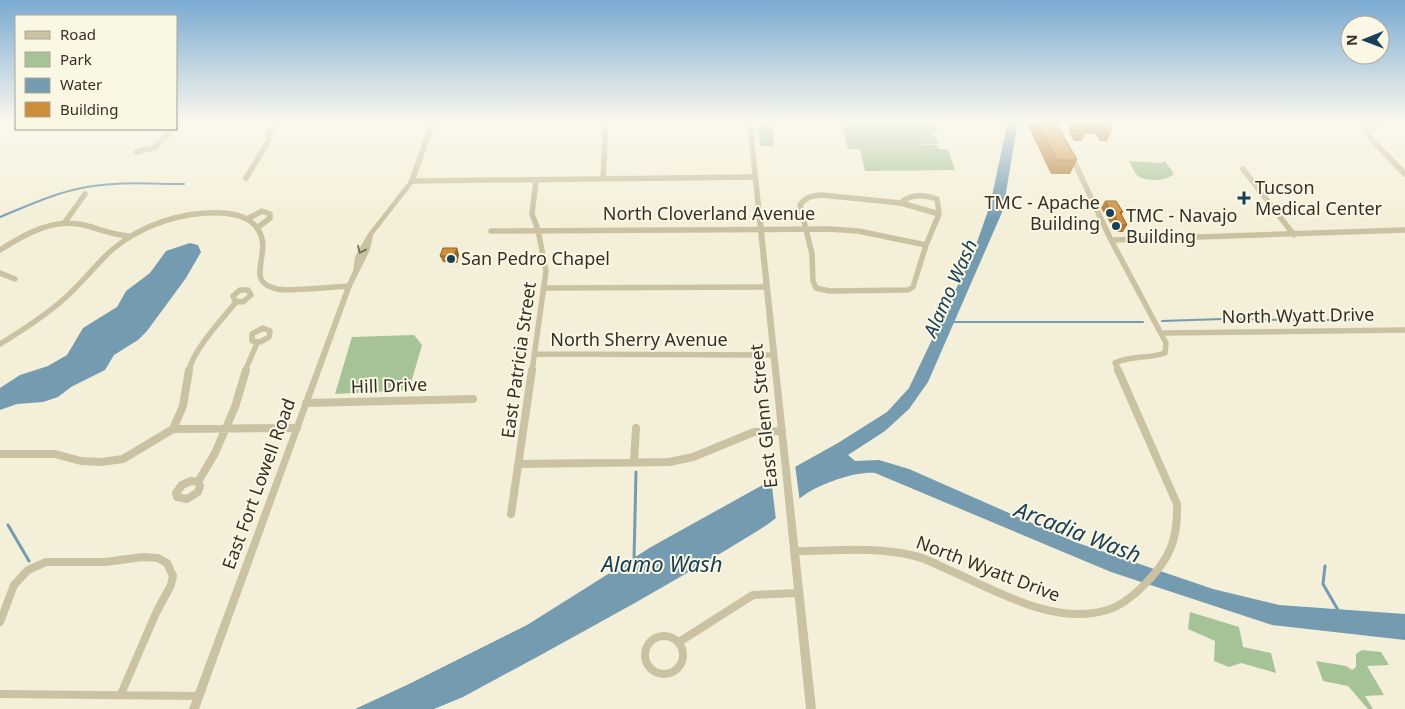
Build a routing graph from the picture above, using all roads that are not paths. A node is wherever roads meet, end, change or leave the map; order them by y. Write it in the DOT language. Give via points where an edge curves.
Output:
graph roads {
  1 [pos="260,154"];
  2 [pos="421,154"];
  3 [pos="604,154"];
  4 [pos="753,154"];
  5 [pos="1070,154"];
  6 [pos="1387,154"];
  7 [pos="1243,169"];
  8 [pos="1405,174"];
  9 [pos="246,178"];
  10 [pos="755,178"];
  11 [pos="603,179"];
  12 [pos="412,181"];
  13 [pos="536,181"];
  14 [pos="85,194"];
  15 [pos="901,204"];
  16 [pos="939,214"];
  17 [pos="246,219"];
  18 [pos="65,222"];
  19 [pos="257,228"];
  20 [pos="760,228"];
  21 [pos="804,229"];
  22 [pos="538,230"];
  23 [pos="1405,230"];
  24 [pos="491,231"];
  25 [pos="1294,235"];
  26 [pos="129,236"];
  27 [pos="1111,240"];
  28 [pos="926,245"];
  29 [pos="0,250"];
  30 [pos="0,273"];
  31 [pos="15,279"];
  32 [pos="350,286"];
  33 [pos="767,287"];
  34 [pos="545,288"];
  35 [pos="236,302"];
  36 [pos="1405,330"];
  37 [pos="1162,334"];
  38 [pos="257,343"];
  39 [pos="0,344"];
  40 [pos="534,354"];
  41 [pos="774,355"];
  42 [pos="473,399"];
  43 [pos="306,403"];
  44 [pos="173,428"];
  45 [pos="297,428"];
  46 [pos="636,428"];
  47 [pos="225,429"];
  48 [pos="782,431"];
  49 [pos="0,454"];
  50 [pos="634,462"];
  51 [pos="519,464"];
  52 [pos="198,482"];
  53 [pos="510,514"];
  54 [pos="794,551"];
  55 [pos="799,593"];
  56 [pos="0,622"];
  57 [pos="679,642"];
  58 [pos="0,694"];
  59 [pos="121,694"];
  60 [pos="198,696"];
  61 [pos="194,709"];
  62 [pos="810,709"];
  1 -- 9 [label="street"];
  2 -- 12 [label="street, East Fort Lowell Road"];
  3 -- 11 [label="street"];
  4 -- 10 [label="street, East Glenn Street"];
  5 -- 27 [label="street"];
  6 -- 8 [label="street"];
  7 -- 25 [label="street"];
  10 -- 11 [label="street"];
  10 -- 20 [label="street, East Glenn Street"];
  11 -- 13 [label="street"];
  12 -- 13 [label="street"];
  12 -- 32 [label="street, East Fort Lowell Road" via="370,235 367,250"];
  13 -- 22 [label="street, East Patricia Street" via="532,214"];
  14 -- 18 [label="street"];
  15 -- 16 [label="street"];
  15 -- 16 [label="street" via="912,196 928,196 937,199"];
  15 -- 21 [label="street" via="811,196 800,205"];
  16 -- 28 [label="street"];
  17 -- 19 [label="street"];
  17 -- 19 [label="street" via="262,212 270,214 270,218"];
  17 -- 26 [label="street" via="201,213 158,223"];
  18 -- 26 [label="street" via="112,236"];
  18 -- 29 [label="street" via="35,231"];
  19 -- 32 [label="street" via="265,239 258,271 266,286 278,289"];
  20 -- 21 [label="street, North Cloverland Avenue"];
  20 -- 22 [label="street, North Cloverland Avenue"];
  20 -- 33 [label="street, East Glenn Street"];
  21 -- 28 [label="street, North Cloverland Avenue" via="858,232"];
  21 -- 28 [label="street" via="812,254 813,281 816,288 829,291 908,290 913,287"];
  22 -- 24 [label="street, North Cloverland Avenue"];
  22 -- 34 [label="street, East Patricia Street" via="546,271"];
  23 -- 25 [label="street"];
  25 -- 27 [label="street"];
  26 -- 39 [label="street" via="66,297"];
  27 -- 37 [label="street"];
  30 -- 31 [label="street"];
  32 -- 43 [label="street, East Fort Lowell Road"];
  33 -- 34 [label="street"];
  33 -- 41 [label="street, East Glenn Street"];
  34 -- 40 [label="street, East Patricia Street"];
  35 -- 44 [label="street" via="190,364 183,406"];
  36 -- 37 [label="street, North Wyatt Drive"];
  37 -- 54 [label="street, North Wyatt Drive" via="1166,342 1165,353 1156,357 1120,359 1115,363 1177,504 1178,522 1175,540 1162,567 1123,601 1107,610 1060,613 1034,606 914,555 886,550"];
  38 -- 47 [label="street"];
  40 -- 41 [label="street, North Sherry Avenue"];
  40 -- 51 [label="street, East Patricia Street"];
  41 -- 48 [label="street, East Glenn Street"];
  42 -- 43 [label="street, Hill Drive"];
  43 -- 45 [label="street, East Fort Lowell Road"];
  44 -- 47 [label="street"];
  44 -- 49 [label="street" via="123,459 101,462 55,454"];
  45 -- 47 [label="street"];
  45 -- 60 [label="street, East Fort Lowell Road"];
  46 -- 50 [label="street"];
  47 -- 52 [label="street"];
  48 -- 50 [label="street" via="754,432 669,462"];
  48 -- 54 [label="street, East Glenn Street"];
  50 -- 51 [label="street"];
  51 -- 53 [label="street, East Patricia Street"];
  54 -- 55 [label="street, East Glenn Street"];
  55 -- 57 [label="street" via="754,596"];
  55 -- 62 [label="street, East Glenn Street"];
  56 -- 59 [label="street" via="14,584 28,570 46,562 105,562 143,557 158,558 167,563 173,576 171,585"];
  57 -- 57 [label="street" via="665,635 648,643 644,657 650,669 660,675 677,668 683,654"];
  58 -- 59 [label="street"];
  59 -- 60 [label="street"];
  60 -- 61 [label="street, East Fort Lowell Road"];
}
